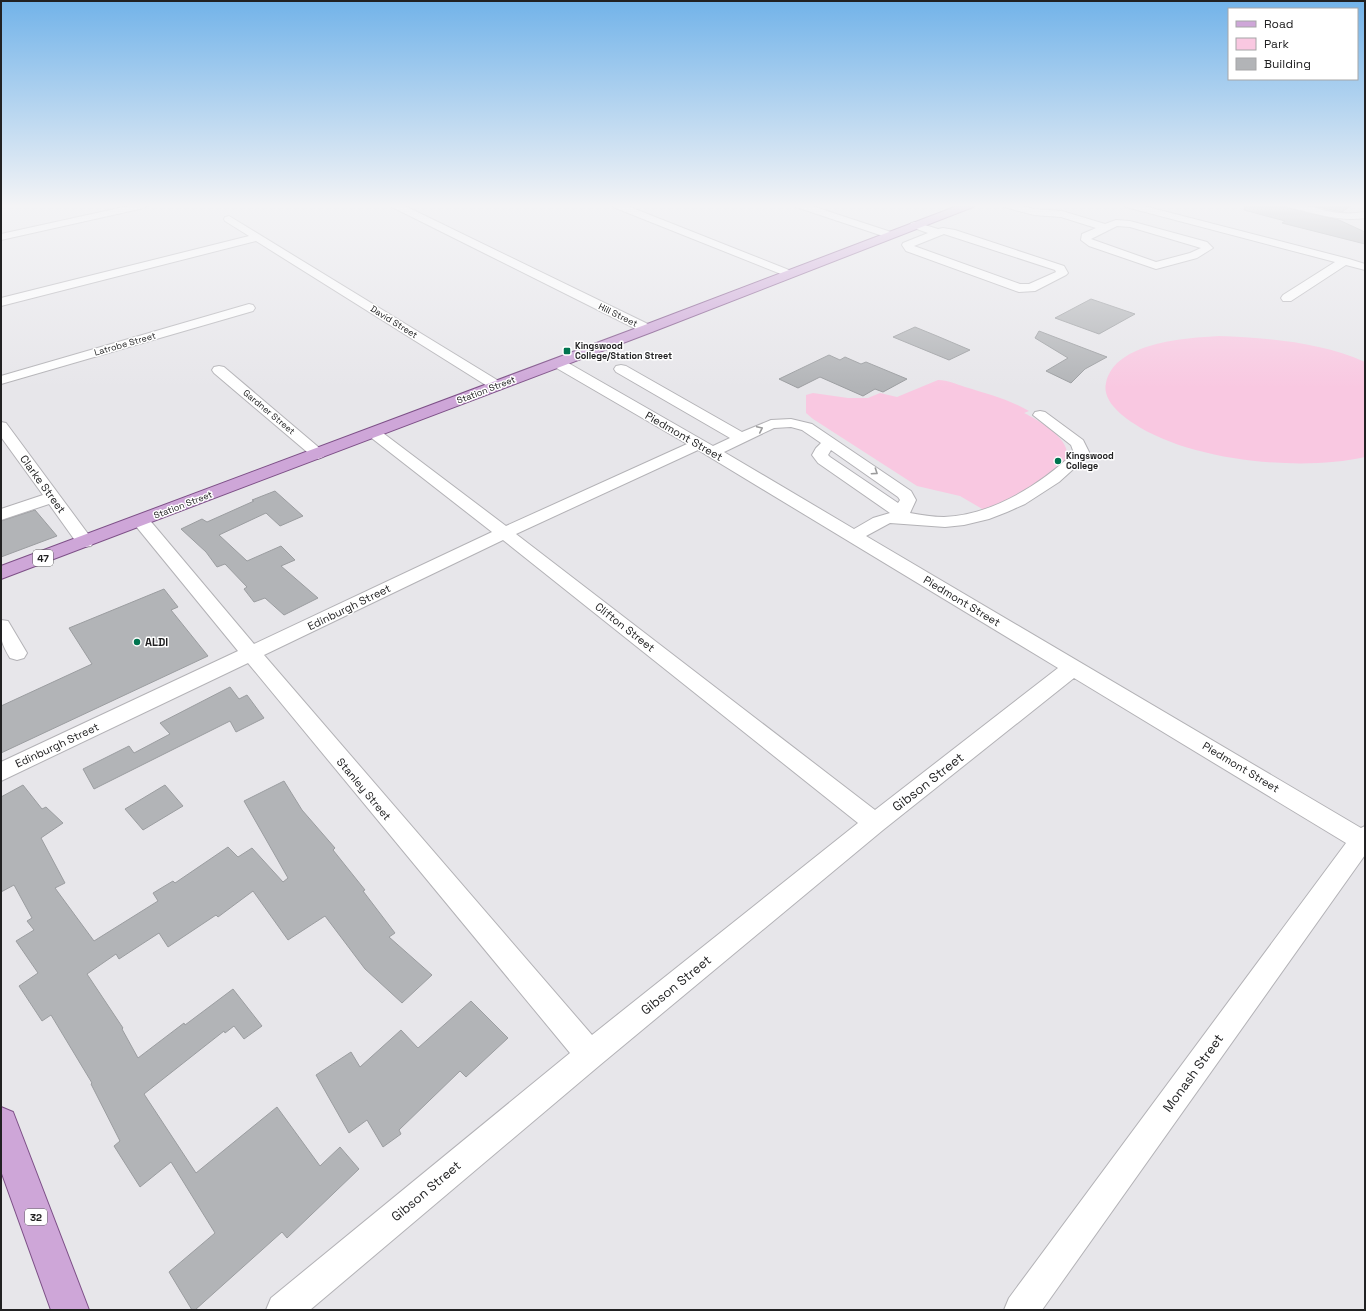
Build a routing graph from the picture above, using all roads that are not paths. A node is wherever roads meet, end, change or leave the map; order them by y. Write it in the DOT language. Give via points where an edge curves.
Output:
graph roads {
  1 [pos="143,266"];
  2 [pos="305,266"];
  3 [pos="521,266"];
  4 [pos="771,266"];
  5 [pos="810,266"];
  6 [pos="960,266"];
  7 [pos="1054,266"];
  8 [pos="1337,266"];
  9 [pos="790,274"];
  10 [pos="1287,298"];
  11 [pos="1,302"];
  12 [pos="249,308"];
  13 [pos="647,329"];
  14 [pos="558,363"];
  15 [pos="621,369"];
  16 [pos="219,370"];
  17 [pos="1,380"];
  18 [pos="497,386"];
  19 [pos="1040,415"];
  20 [pos="1,426"];
  21 [pos="374,433"];
  22 [pos="742,438"];
  23 [pos="706,448"];
  24 [pos="318,454"];
  25 [pos="53,497"];
  26 [pos="1,515"];
  27 [pos="900,516"];
  28 [pos="141,521"];
  29 [pos="504,533"];
  30 [pos="852,536"];
  31 [pos="85,542"];
  32 [pos="1,574"];
  33 [pos="1,626"];
  34 [pos="17,653"];
  35 [pos="251,654"];
  36 [pos="1074,668"];
  37 [pos="1,772"];
  38 [pos="875,824"];
  39 [pos="1364,839"];
  40 [pos="590,1055"];
  41 [pos="1,1124"];
  42 [pos="70,1310"];
  43 [pos="283,1310"];
  44 [pos="1021,1310"];
  1 -- 11 [label="street"];
  2 -- 18 [label="street, David Street"];
  3 -- 13 [label="street, Hill Street"];
  4 -- 9 [label="street"];
  5 -- 9 [label="main road, Station Street / 47"];
  6 -- 7 [label="street" via="1019,288 1031,288 1062,273 1060,268"];
  8 -- 10 [label="street"];
  9 -- 13 [label="main road, Station Street / 47"];
  12 -- 17 [label="street, Latrobe Street"];
  13 -- 14 [label="main road, Station Street / 47"];
  14 -- 18 [label="main road, Station Street / 47"];
  14 -- 23 [label="street, Piedmont Street"];
  15 -- 22 [label="street"];
  16 -- 24 [label="street, Gardner Street"];
  18 -- 21 [label="main road, Station Street / 47"];
  19 -- 27 [label="street" via="1078,443 1082,454 1065,471 1000,510 988,514 946,522"];
  20 -- 25 [label="street, Clarke Street"];
  21 -- 24 [label="main road, Station Street / 47"];
  21 -- 29 [label="street, Clifton Street"];
  22 -- 23 [label="street, Edinburgh Street"];
  22 -- 27 [label="street, Edinburgh Street, one-way" via="771,424 791,423 807,427 831,442 821,451 824,460"];
  23 -- 29 [label="street, Edinburgh Street"];
  23 -- 30 [label="street, Piedmont Street"];
  24 -- 28 [label="main road, Station Street / 47"];
  25 -- 26 [label="street"];
  25 -- 31 [label="street, Clarke Street"];
  27 -- 30 [label="street" via="887,518"];
  28 -- 31 [label="main road, Station Street / 47"];
  28 -- 35 [label="street, Stanley Street"];
  29 -- 35 [label="street, Edinburgh Street"];
  29 -- 38 [label="street, Clifton Street"];
  30 -- 36 [label="street, Piedmont Street"];
  31 -- 32 [label="main road, Station Street / 47"];
  33 -- 34 [label="street"];
  35 -- 37 [label="street, Edinburgh Street"];
  35 -- 40 [label="street, Stanley Street"];
  36 -- 38 [label="street, Gibson Street"];
  36 -- 39 [label="street, Piedmont Street"];
  38 -- 40 [label="street, Gibson Street"];
  39 -- 44 [label="street, Monash Street"];
  40 -- 43 [label="street, Gibson Street"];
  41 -- 42 [label="main road, 32"];
}
